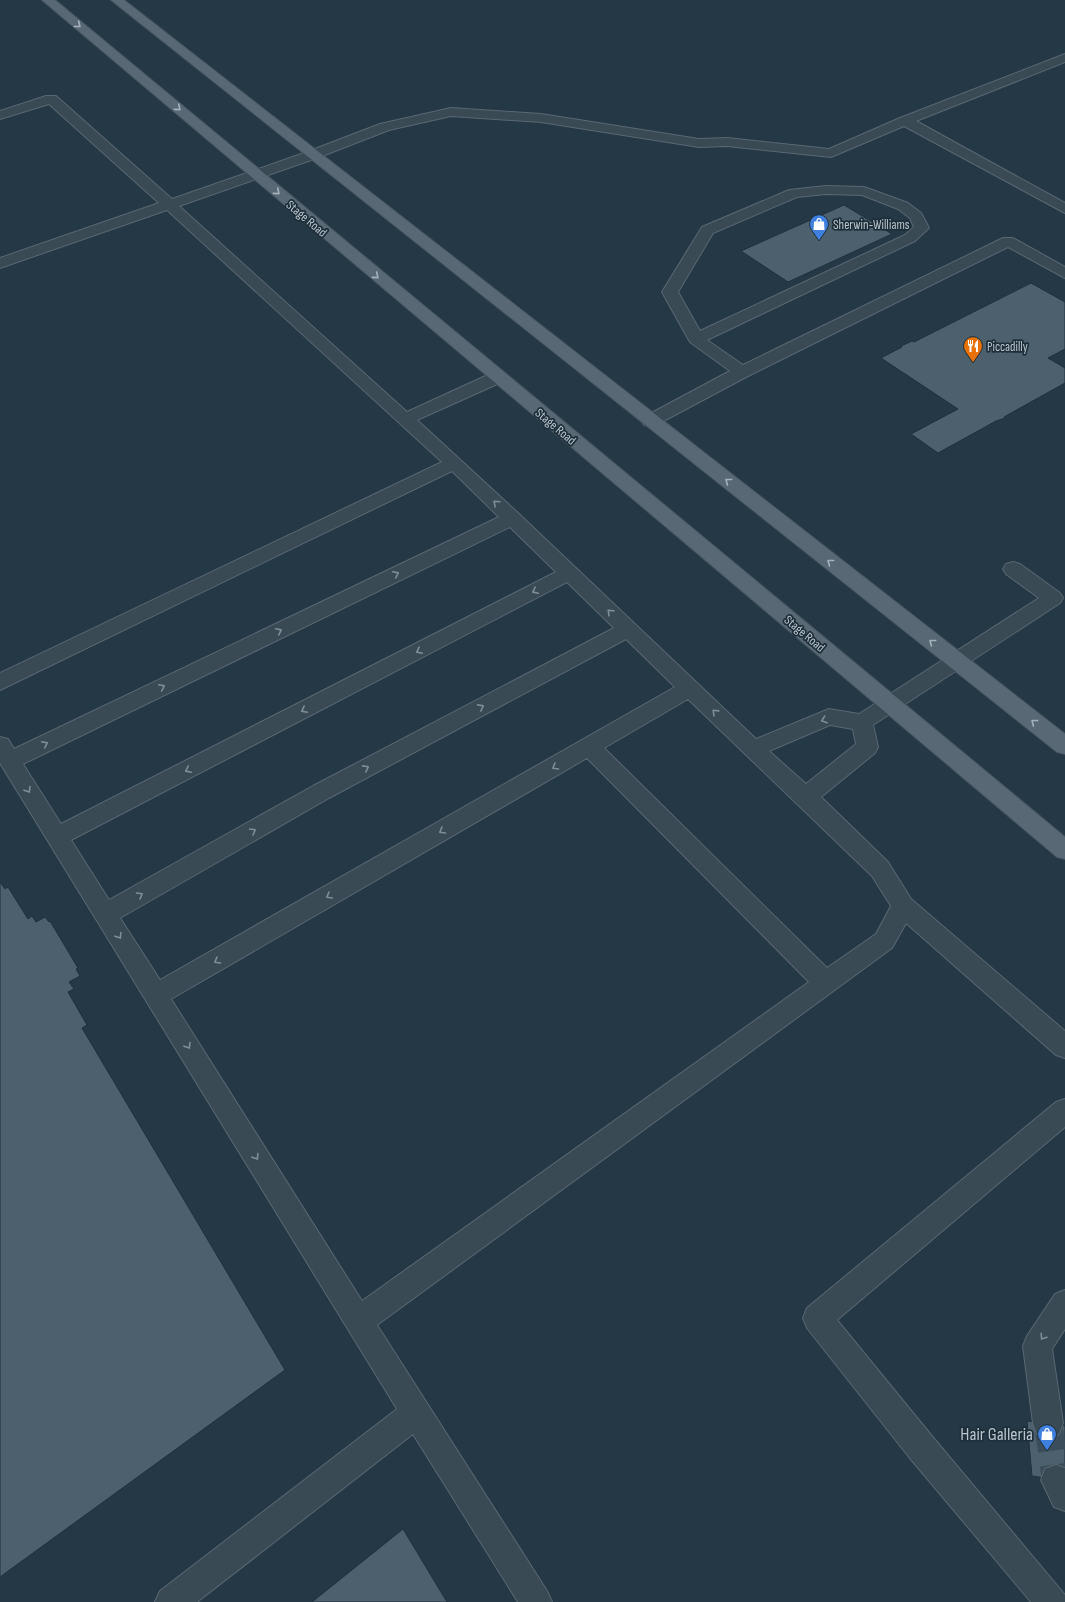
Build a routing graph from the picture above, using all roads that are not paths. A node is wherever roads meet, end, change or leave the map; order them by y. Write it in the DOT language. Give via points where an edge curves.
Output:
graph roads {
  1 [pos="48,0"];
  2 [pos="117,0"];
  3 [pos="1065,58"];
  4 [pos="0,115"];
  5 [pos="905,122"];
  6 [pos="312,155"];
  7 [pos="255,175"];
  8 [pos="170,204"];
  9 [pos="1065,209"];
  10 [pos="0,263"];
  11 [pos="1065,273"];
  12 [pos="696,340"];
  13 [pos="742,372"];
  14 [pos="498,377"];
  15 [pos="405,419"];
  16 [pos="650,420"];
  17 [pos="454,463"];
  18 [pos="512,518"];
  19 [pos="1013,569"];
  20 [pos="569,573"];
  21 [pos="1061,598"];
  22 [pos="628,630"];
  23 [pos="956,661"];
  24 [pos="0,682"];
  25 [pos="690,688"];
  26 [pos="891,705"];
  27 [pos="862,722"];
  28 [pos="1065,746"];
  29 [pos="589,747"];
  30 [pos="753,748"];
  31 [pos="5,753"];
  32 [pos="806,797"];
  33 [pos="57,837"];
  34 [pos="1065,850"];
  35 [pos="903,906"];
  36 [pos="106,914"];
  37 [pos="826,983"];
  38 [pos="156,995"];
  39 [pos="1065,1047"];
  40 [pos="1065,1111"];
  41 [pos="1065,1304"];
  42 [pos="358,1321"];
  43 [pos="416,1412"];
  44 [pos="1048,1424"];
  45 [pos="171,1602"];
  46 [pos="536,1602"];
  47 [pos="1052,1602"];
  1 -- 7 [label="main road, Stage Road, one-way"];
  2 -- 6 [label="main road"];
  3 -- 5 [label="lane"];
  4 -- 8 [label="lane" via="51,99"];
  5 -- 6 [label="lane" via="831,153 727,142 699,143 555,120 451,112 385,127"];
  5 -- 9 [label="lane"];
  6 -- 7 [label="lane"];
  6 -- 16 [label="main road"];
  7 -- 8 [label="lane"];
  7 -- 14 [label="main road, Stage Road, one-way"];
  8 -- 10 [label="lane"];
  8 -- 15 [label="lane"];
  11 -- 13 [label="lane" via="1008,241"];
  12 -- 12 [label="lane" via="670,292 707,230 794,193 826,190 864,191 885,197 916,216 922,228 910,238"];
  12 -- 13 [label="lane"];
  13 -- 16 [label="lane"];
  14 -- 15 [label="lane"];
  14 -- 26 [label="main road, Stage Road"];
  15 -- 17 [label="lane"];
  23 -- 16 [label="main road, one-way"];
  18 -- 17 [label="lane, one-way"];
  17 -- 24 [label="lane"];
  18 -- 20 [label="lane"];
  31 -- 18 [label="lane, one-way"];
  19 -- 21 [label="lane"];
  22 -- 20 [label="lane, one-way"];
  20 -- 33 [label="lane, one-way"];
  21 -- 23 [label="lane"];
  22 -- 25 [label="lane"];
  36 -- 22 [label="lane, one-way" via="321,792"];
  23 -- 26 [label="lane"];
  28 -- 23 [label="main road, one-way"];
  25 -- 29 [label="lane"];
  30 -- 25 [label="lane, one-way"];
  26 -- 27 [label="lane"];
  26 -- 34 [label="main road, Stage Road"];
  27 -- 30 [label="lane, one-way" via="829,717"];
  27 -- 32 [label="lane" via="867,747"];
  29 -- 37 [label="lane"];
  29 -- 38 [label="lane, one-way"];
  30 -- 32 [label="lane"];
  31 -- 33 [label="lane, one-way"];
  32 -- 35 [label="lane" via="880,869"];
  33 -- 36 [label="lane"];
  35 -- 37 [label="lane" via="884,941"];
  35 -- 39 [label="lane"];
  36 -- 38 [label="lane, one-way"];
  37 -- 42 [label="lane"];
  38 -- 42 [label="lane, one-way"];
  40 -- 47 [label="lane" via="817,1318 920,1446"];
  41 -- 44 [label="lane, one-way" via="1037,1346"];
  42 -- 43 [label="lane"];
  43 -- 45 [label="lane"];
  43 -- 46 [label="lane"];
}
